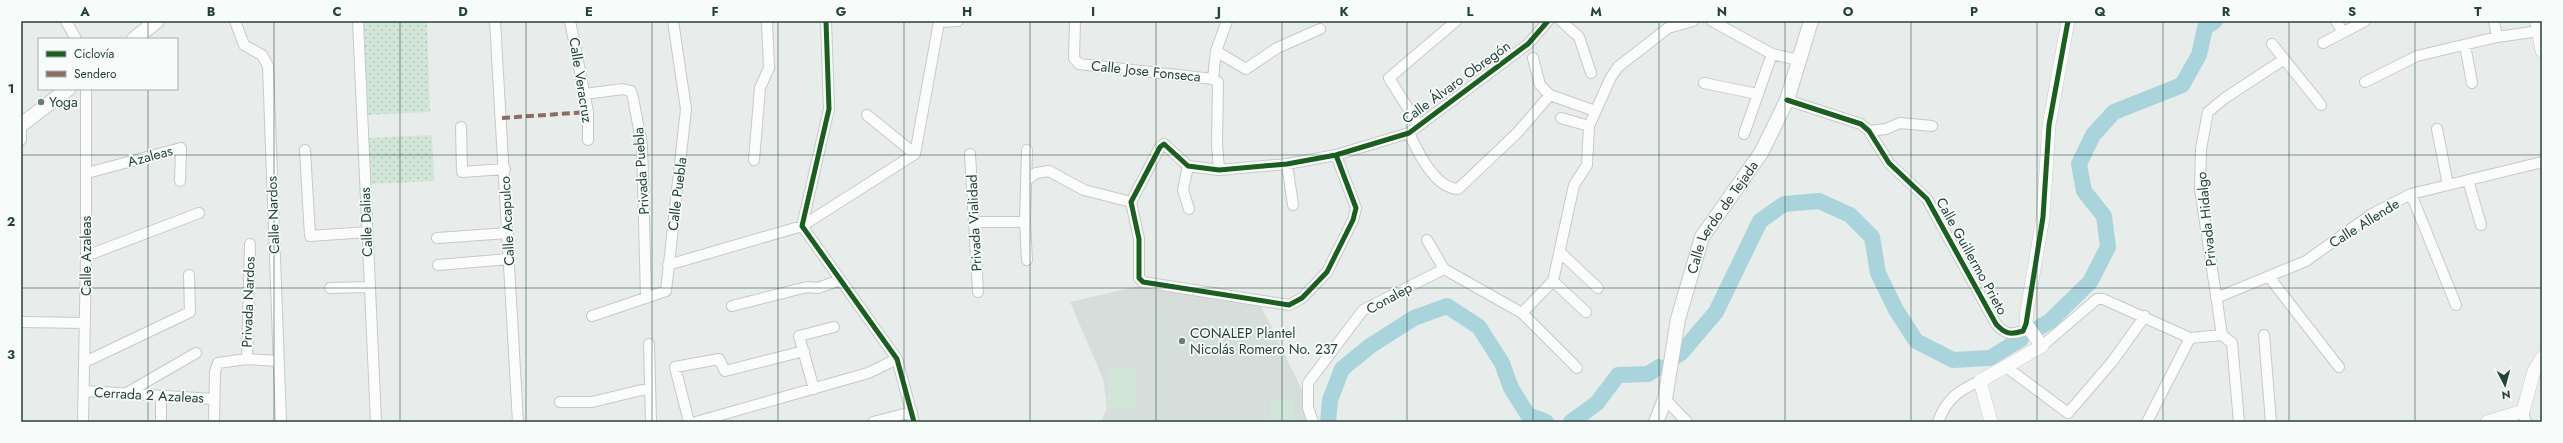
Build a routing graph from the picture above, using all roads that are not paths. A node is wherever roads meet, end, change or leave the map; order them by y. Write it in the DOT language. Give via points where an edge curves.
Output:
graph roads {
  1 [pos="66,21"];
  2 [pos="157,21"];
  3 [pos="235,21"];
  4 [pos="358,21"];
  5 [pos="495,21"];
  6 [pos="570,21"];
  7 [pos="673,21"];
  8 [pos="766,21"];
  9 [pos="826,21"];
  10 [pos="958,21"];
  11 [pos="1075,21"];
  12 [pos="1227,21"];
  13 [pos="1456,21"];
  14 [pos="1548,21"];
  15 [pos="1562,21"];
  16 [pos="1693,21"];
  17 [pos="1712,21"];
  18 [pos="1811,21"];
  19 [pos="2068,21"];
  20 [pos="2336,21"];
  21 [pos="2364,21"];
  22 [pos="2494,21"];
  23 [pos="2538,26"];
  24 [pos="1320,29"];
  25 [pos="2342,32"];
  26 [pos="2497,37"];
  27 [pos="75,38"];
  28 [pos="135,38"];
  29 [pos="2323,43"];
  30 [pos="2272,44"];
  31 [pos="2464,45"];
  32 [pos="1216,51"];
  33 [pos="2542,51"];
  34 [pos="1772,54"];
  35 [pos="1533,58"];
  36 [pos="1799,60"];
  37 [pos="2283,60"];
  38 [pos="1591,73"];
  39 [pos="1213,79"];
  40 [pos="2365,82"];
  41 [pos="1704,83"];
  42 [pos="2472,83"];
  43 [pos="67,90"];
  44 [pos="86,90"];
  45 [pos="584,94"];
  46 [pos="1757,94"];
  47 [pos="1550,95"];
  48 [pos="1787,100"];
  49 [pos="2321,105"];
  50 [pos="1595,111"];
  51 [pos="867,115"];
  52 [pos="1561,118"];
  53 [pos="23,121"];
  54 [pos="462,126"];
  55 [pos="1419,126"];
  56 [pos="1589,126"];
  57 [pos="1932,126"];
  58 [pos="2438,129"];
  59 [pos="1869,131"];
  60 [pos="1409,133"];
  61 [pos="1744,134"];
  62 [pos="21,140"];
  63 [pos="588,140"];
  64 [pos="305,150"];
  65 [pos="1027,150"];
  66 [pos="915,154"];
  67 [pos="970,154"];
  68 [pos="1336,155"];
  69 [pos="754,160"];
  70 [pos="2542,162"];
  71 [pos="1287,164"];
  72 [pos="1188,166"];
  73 [pos="505,169"];
  74 [pos="1219,170"];
  75 [pos="86,173"];
  76 [pos="2468,180"];
  77 [pos="180,181"];
  78 [pos="1026,181"];
  79 [pos="2448,184"];
  80 [pos="2411,194"];
  81 [pos="1131,202"];
  82 [pos="1293,204"];
  83 [pos="1189,209"];
  84 [pos="199,213"];
  85 [pos="974,222"];
  86 [pos="1025,222"];
  87 [pos="2481,225"];
  88 [pos="802,226"];
  89 [pos="367,232"];
  90 [pos="508,232"];
  91 [pos="437,238"];
  92 [pos="1427,240"];
  93 [pos="250,244"];
  94 [pos="1560,252"];
  95 [pos="86,256"];
  96 [pos="509,259"];
  97 [pos="1027,260"];
  98 [pos="438,265"];
  99 [pos="668,265"];
  100 [pos="1444,269"];
  101 [pos="189,275"];
  102 [pos="2269,277"];
  103 [pos="840,280"];
  104 [pos="1554,280"];
  105 [pos="369,287"];
  106 [pos="330,288"];
  107 [pos="1598,288"];
  108 [pos="978,292"];
  109 [pos="646,298"];
  110 [pos="2216,298"];
  111 [pos="2456,305"];
  112 [pos="732,306"];
  113 [pos="1586,312"];
  114 [pos="1522,313"];
  115 [pos="592,316"];
  116 [pos="2145,316"];
  117 [pos="21,322"];
  118 [pos="86,323"];
  119 [pos="2026,324"];
  120 [pos="834,327"];
  121 [pos="2222,335"];
  122 [pos="2264,335"];
  123 [pos="2190,338"];
  124 [pos="649,344"];
  125 [pos="2042,346"];
  126 [pos="804,351"];
  127 [pos="196,353"];
  128 [pos="2542,358"];
  129 [pos="897,359"];
  130 [pos="247,360"];
  131 [pos="279,361"];
  132 [pos="85,362"];
  133 [pos="2006,367"];
  134 [pos="2339,367"];
  135 [pos="1577,368"];
  136 [pos="2538,374"];
  137 [pos="1980,381"];
  138 [pos="650,388"];
  139 [pos="814,389"];
  140 [pos="84,391"];
  141 [pos="125,394"];
  142 [pos="161,396"];
  143 [pos="214,398"];
  144 [pos="1665,399"];
  145 [pos="560,402"];
  146 [pos="912,412"];
  147 [pos="2525,416"];
  148 [pos="83,422"];
  149 [pos="161,422"];
  150 [pos="214,422"];
  151 [pos="281,422"];
  152 [pos="376,422"];
  153 [pos="518,422"];
  154 [pos="651,422"];
  155 [pos="689,422"];
  156 [pos="696,422"];
  157 [pos="872,422"];
  158 [pos="914,422"];
  159 [pos="1313,422"];
  160 [pos="1656,422"];
  161 [pos="1687,422"];
  162 [pos="1938,422"];
  163 [pos="1991,422"];
  164 [pos="2147,422"];
  165 [pos="2238,422"];
  166 [pos="2271,422"];
  167 [pos="2487,422"];
  1 -- 27 [label="street"];
  2 -- 28 [label="main road"];
  3 -- 131 [label="street, Calle Nardos" via="244,45 262,55 268,66"];
  4 -- 89 [label="street, Calle Dalias"];
  5 -- 73 [label="street, Calle Acapulco"];
  6 -- 45 [label="street, Calle Veracruz"];
  7 -- 99 [label="street, Calle Puebla" via="686,109"];
  8 -- 69 [label="street" via="770,68 760,88"];
  9 -- 88 [label="street" via="829,109"];
  10 -- 66 [label="street" via="940,22"];
  11 -- 39 [label="street, Calle Jose Fonseca" via="1074,58 1079,64"];
  12 -- 32 [label="street"];
  13 -- 55 [label="street, Calle Álvaro Obregón" via="1389,78"];
  14 -- 55 [label="street, Calle Álvaro Obregón" via="1528,44"];
  15 -- 38 [label="street" via="1579,37"];
  16 -- 50 [label="street" via="1668,28 1618,67"];
  17 -- 34 [label="street" via="1746,42"];
  18 -- 36 [label="main road, Calle Lerdo de Tejada"];
  19 -- 119 [label="street, Calle Guillermo Prieto" via="2049,125 2043,217"];
  20 -- 25 [label="street"];
  21 -- 25 [label="street"];
  22 -- 26 [label="street"];
  23 -- 26 [label="street"];
  23 -- 33 [label="street"];
  24 -- 32 [label="street" via="1276,48 1246,69"];
  25 -- 29 [label="street"];
  26 -- 31 [label="street"];
  30 -- 37 [label="street"];
  31 -- 40 [label="street" via="2417,56"];
  31 -- 42 [label="street"];
  32 -- 39 [label="street"];
  34 -- 36 [label="street"];
  34 -- 46 [label="street"];
  35 -- 47 [label="street" via="1540,85"];
  36 -- 48 [label="main road, Calle Lerdo de Tejada"];
  37 -- 49 [label="street"];
  37 -- 110 [label="street, Privada Hidalgo" via="2208,112 2201,149 2200,189"];
  39 -- 74 [label="street" via="1218,82"];
  41 -- 46 [label="street"];
  43 -- 53 [label="main road"];
  44 -- 75 [label="street, Calle Azaleas"];
  45 -- 63 [label="street, Calle Veracruz" via="588,112"];
  45 -- 109 [label="street, Privada Puebla" via="623,89 631,91 642,145"];
  46 -- 61 [label="street"];
  47 -- 50 [label="street"];
  47 -- 60 [label="street" via="1518,132 1458,189 1449,189 1441,183 1414,145"];
  48 -- 59 [label="street, Calle Guillermo Prieto" via="1861,124"];
  48 -- 144 [label="main road, Calle Lerdo de Tejada" via="1761,153 1702,237 1678,319"];
  50 -- 56 [label="street"];
  51 -- 66 [label="street"];
  52 -- 56 [label="street"];
  53 -- 62 [label="street"];
  54 -- 73 [label="street" via="462,172"];
  55 -- 60 [label="street, Calle Álvaro Obregón"];
  56 -- 94 [label="street" via="1587,165 1574,185"];
  57 -- 59 [label="street" via="1900,124"];
  58 -- 79 [label="street"];
  59 -- 119 [label="street, Calle Guillermo Prieto" via="1889,163 1927,199 1996,324 2004,333 2014,334 2023,332"];
  60 -- 68 [label="street, Calle Álvaro Obregón"];
  64 -- 89 [label="street" via="310,236"];
  65 -- 78 [label="street"];
  66 -- 88 [label="street"];
  67 -- 85 [label="street, Privada Vialidad"];
  68 -- 71 [label="street, Calle Álvaro Obregón"];
  68 -- 81 [label="street" via="1356,208 1353,220 1327,272 1302,298 1289,305 1143,282 1139,278 1139,239"];
  70 -- 76 [label="street, Calle Allende"];
  71 -- 74 [label="street, Calle Álvaro Obregón"];
  71 -- 82 [label="street"];
  72 -- 74 [label="street, Calle Álvaro Obregón"];
  72 -- 81 [label="street" via="1164,144"];
  72 -- 83 [label="street" via="1183,190"];
  73 -- 90 [label="street, Calle Acapulco"];
  75 -- 77 [label="street, Azaleas" via="181,148"];
  75 -- 95 [label="street, Calle Azaleas"];
  76 -- 79 [label="street, Calle Allende"];
  76 -- 87 [label="street"];
  78 -- 81 [label="street" via="1036,173 1049,171 1084,190"];
  78 -- 86 [label="street"];
  79 -- 80 [label="street, Calle Allende"];
  80 -- 102 [label="street, Calle Allende" via="2372,214 2306,261"];
  80 -- 111 [label="street"];
  84 -- 95 [label="street"];
  85 -- 86 [label="street"];
  85 -- 108 [label="street, Privada Vialidad"];
  86 -- 97 [label="street"];
  88 -- 99 [label="street"];
  88 -- 103 [label="street"];
  89 -- 105 [label="street, Calle Dalias"];
  90 -- 91 [label="street"];
  90 -- 96 [label="street, Calle Acapulco"];
  92 -- 100 [label="street"];
  93 -- 130 [label="street, Privada Nardos"];
  94 -- 104 [label="street"];
  94 -- 107 [label="street"];
  95 -- 118 [label="street, Calle Azaleas"];
  96 -- 98 [label="street"];
  96 -- 153 [label="street, Calle Acapulco"];
  99 -- 109 [label="street, Calle Puebla" via="666,291"];
  100 -- 114 [label="street"];
  100 -- 159 [label="street, Conalep" via="1364,310 1308,382 1308,408"];
  101 -- 132 [label="street" via="190,312"];
  102 -- 110 [label="street, Calle Allende"];
  102 -- 134 [label="street"];
  103 -- 112 [label="street" via="818,288 807,287"];
  103 -- 129 [label="street"];
  104 -- 113 [label="street"];
  104 -- 114 [label="street"];
  105 -- 106 [label="street"];
  105 -- 152 [label="street, Calle Dalias"];
  109 -- 115 [label="street, Calle Puebla"];
  110 -- 121 [label="street, Privada Hidalgo"];
  114 -- 135 [label="street"];
  116 -- 123 [label="street"];
  116 -- 125 [label="street" via="2103,299 2097,299"];
  116 -- 133 [label="street" via="2112,362 2068,413"];
  117 -- 118 [label="street"];
  118 -- 132 [label="street, Calle Azaleas"];
  119 -- 125 [label="street"];
  120 -- 126 [label="street" via="799,336"];
  121 -- 123 [label="street"];
  121 -- 165 [label="street" via="2232,343"];
  122 -- 166 [label="street"];
  123 -- 164 [label="street"];
  124 -- 138 [label="street"];
  125 -- 133 [label="street"];
  126 -- 139 [label="street"];
  126 -- 155 [label="street" via="725,371 719,359 675,367"];
  127 -- 141 [label="street"];
  128 -- 136 [label="street"];
  129 -- 139 [label="street" via="868,373"];
  129 -- 146 [label="street"];
  130 -- 131 [label="street, Privada Nardos"];
  130 -- 143 [label="street, Privada Nardos" via="218,363"];
  131 -- 151 [label="street, Calle Nardos"];
  132 -- 140 [label="street, Calle Azaleas"];
  133 -- 137 [label="street"];
  136 -- 147 [label="street"];
  137 -- 162 [label="street" via="1959,390 1943,408"];
  137 -- 163 [label="street"];
  138 -- 145 [label="street" via="592,402"];
  138 -- 154 [label="street"];
  139 -- 156 [label="street"];
  140 -- 141 [label="street, Cerrada 2 Azaleas"];
  140 -- 148 [label="street, Calle Azaleas"];
  141 -- 142 [label="street, Cerrada 2 Azaleas"];
  142 -- 143 [label="street, Cerrada 2 Azaleas"];
  142 -- 149 [label="street"];
  143 -- 150 [label="street, Privada Nardos"];
  144 -- 160 [label="main road, Calle Lerdo de Tejada"];
  144 -- 161 [label="street"];
  146 -- 157 [label="street"];
  146 -- 158 [label="street"];
  147 -- 167 [label="street"];
}
